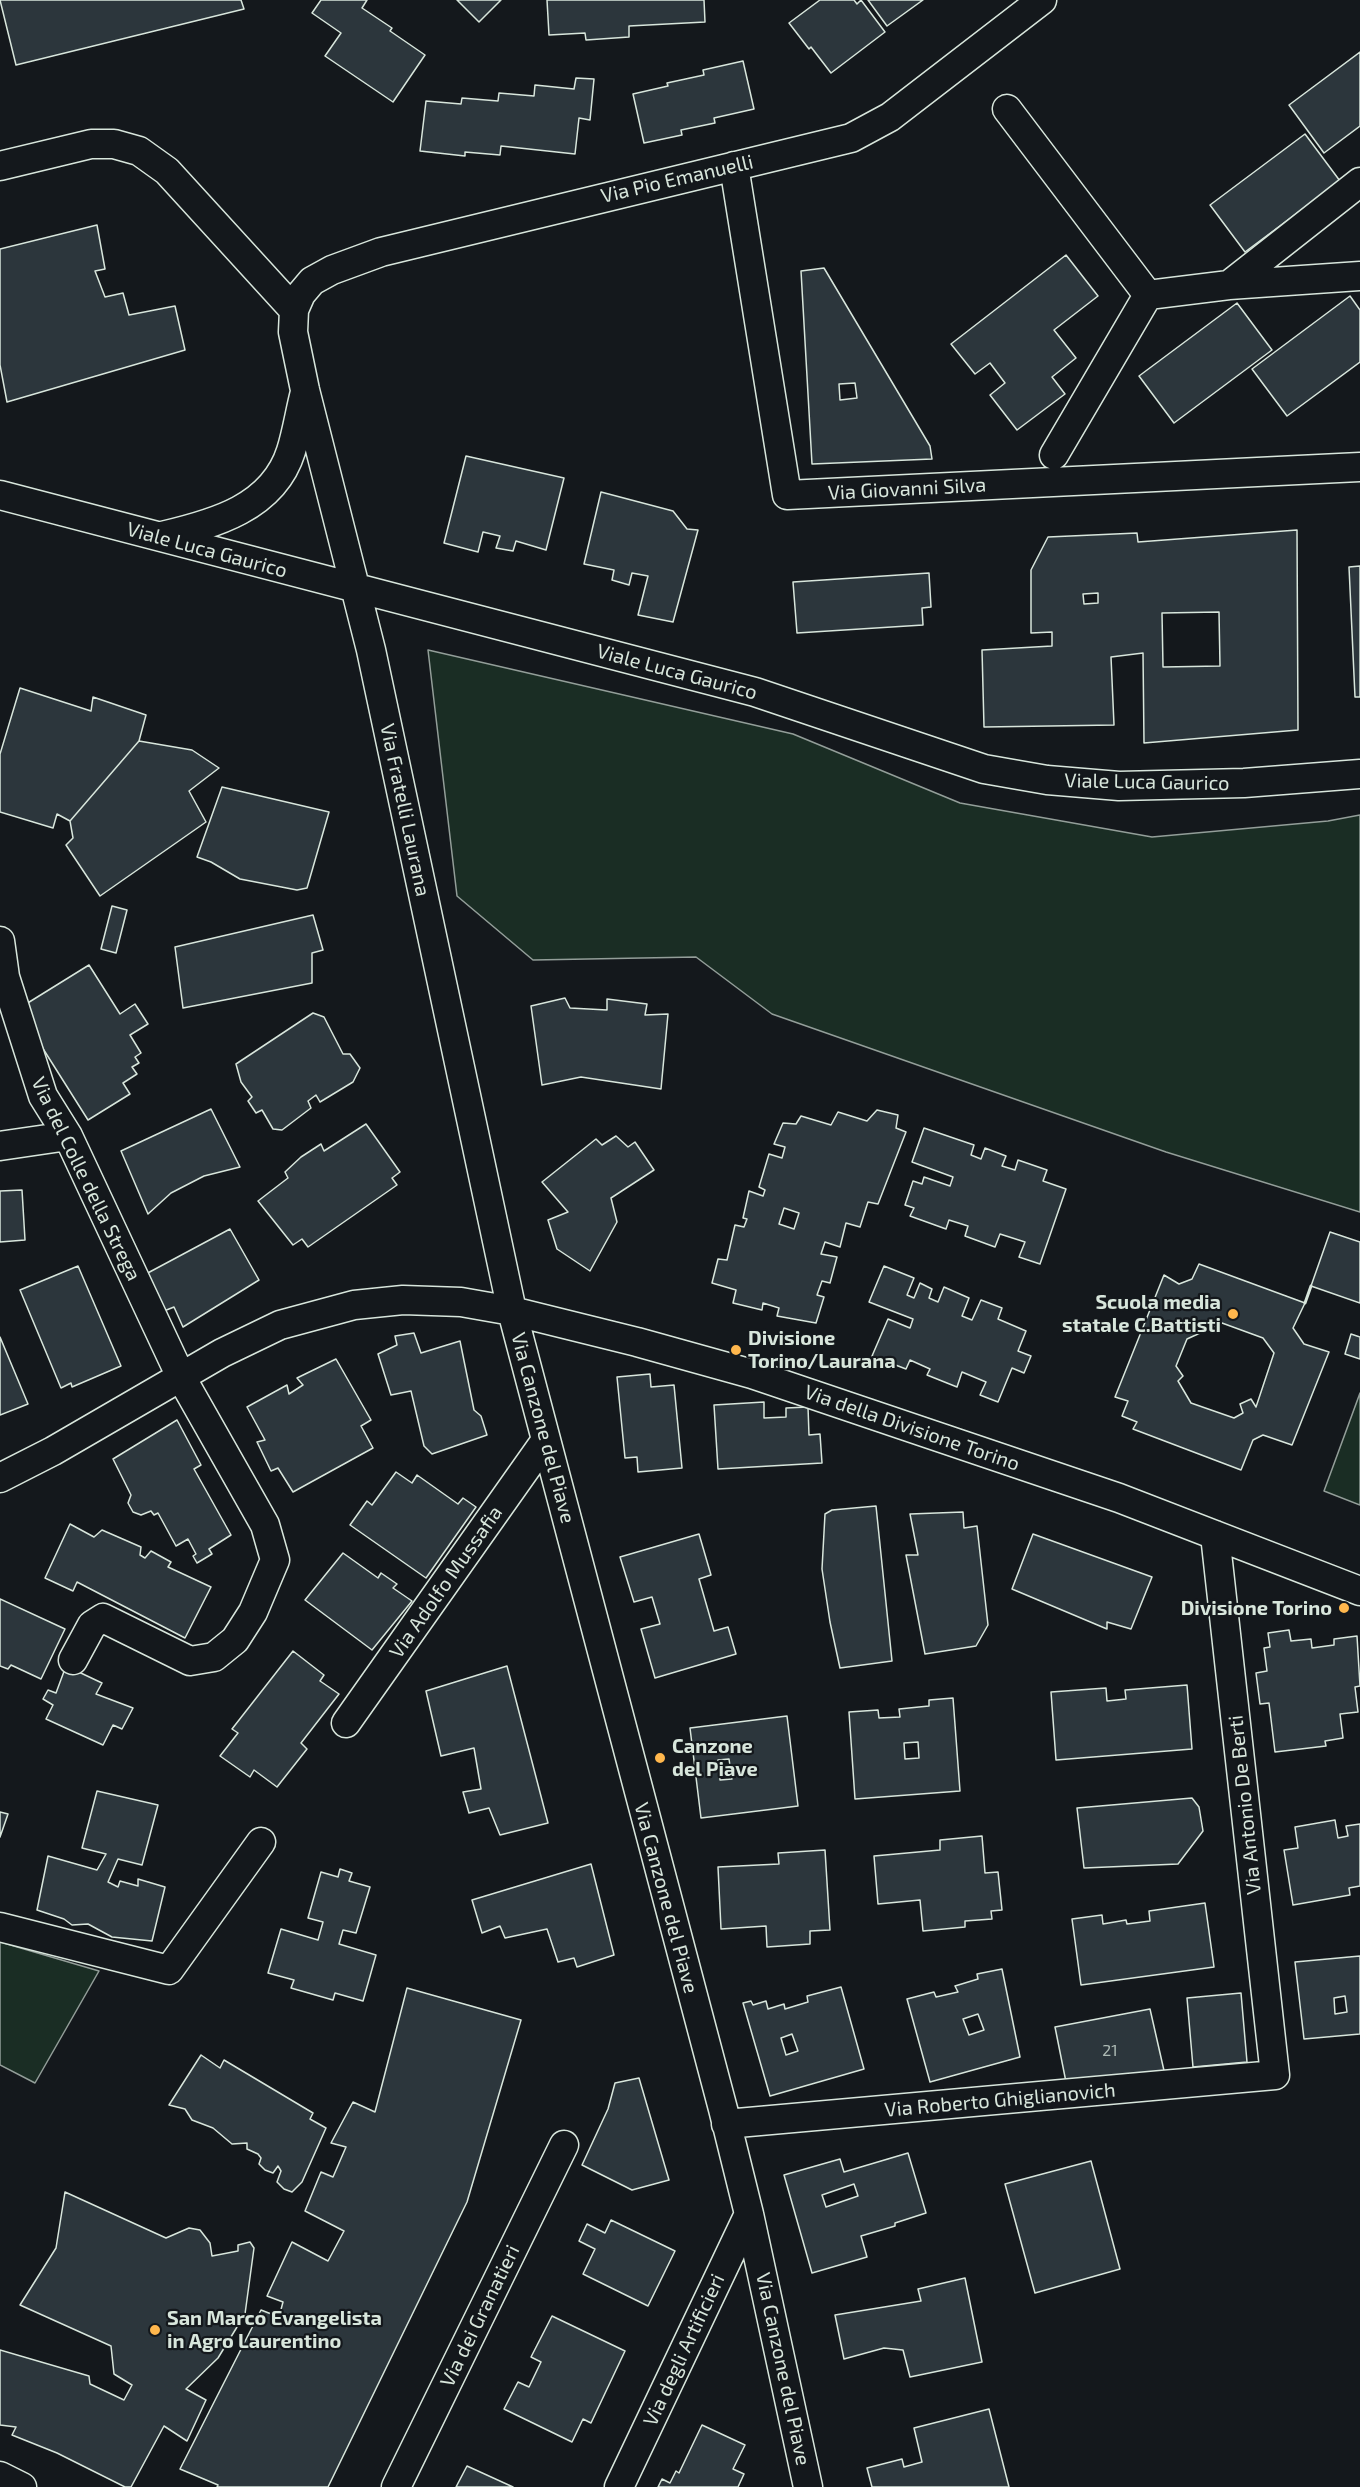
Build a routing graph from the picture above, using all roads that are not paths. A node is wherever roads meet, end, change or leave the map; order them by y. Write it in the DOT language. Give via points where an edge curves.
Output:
graph roads {
  1 [pos="1042,0"];
  2 [pos="1007,109"];
  3 [pos="0,166"];
  4 [pos="734,166"];
  5 [pos="1360,182"];
  6 [pos="1360,276"];
  7 [pos="1229,285"];
  8 [pos="1148,295"];
  9 [pos="294,310"];
  10 [pos="305,390"];
  11 [pos="1054,455"];
  12 [pos="1360,467"];
  13 [pos="0,495"];
  14 [pos="158,537"];
  15 [pos="357,589"];
  16 [pos="1360,774"];
  17 [pos="0,940"];
  18 [pos="68,1136"];
  19 [pos="0,1146"];
  20 [pos="512,1311"];
  21 [pos="181,1377"];
  22 [pos="546,1440"];
  23 [pos="0,1478"];
  24 [pos="1215,1535"];
  25 [pos="1360,1591"];
  26 [pos="73,1660"];
  27 [pos="346,1723"];
  28 [pos="261,1842"];
  29 [pos="0,1928"];
  30 [pos="1275,2075"];
  31 [pos="726,2124"];
  32 [pos="564,2145"];
  33 [pos="749,2214"];
  34 [pos="0,2476"];
  35 [pos="22,2487"];
  36 [pos="396,2487"];
  37 [pos="620,2487"];
  38 [pos="808,2487"];
  1 -- 4 [label="street, Via Pio Emanuelli" via="871,128 840,141"];
  2 -- 8 [label="street"];
  3 -- 9 [label="street" via="91,144 114,144 139,151 167,171"];
  4 -- 9 [label="street, Via Pio Emanuelli" via="372,255 318,277 306,287"];
  4 -- 12 [label="street, Via Giovanni Silva" via="787,495"];
  5 -- 7 [label="street"];
  6 -- 7 [label="street"];
  7 -- 8 [label="street"];
  8 -- 11 [label="street"];
  9 -- 10 [label="street, Via Fratelli Laurana" via="293,332"];
  10 -- 14 [label="street" via="291,451 279,476 260,499 206,525"];
  10 -- 15 [label="street, Via Fratelli Laurana"];
  13 -- 14 [label="street, Viale Luca Gaurico"];
  14 -- 15 [label="street, Viale Luca Gaurico"];
  15 -- 16 [label="street, Viale Luca Gaurico" via="755,692 1005,773 1119,786"];
  15 -- 20 [label="street, Via Fratelli Laurana"];
  17 -- 18 [label="street, Via del Colle della Strega" via="5,977 26,1049 43,1096"];
  18 -- 19 [label="street"];
  18 -- 21 [label="street, Via del Colle della Strega"];
  20 -- 21 [label="street, Via della Divisione Torino" via="433,1300 354,1305 264,1331"];
  20 -- 22 [label="street, Via Canzone del Piave"];
  20 -- 24 [label="street, Via della Divisione Torino" via="752,1374 1119,1498"];
  21 -- 23 [label="street, Via della Divisione Torino"];
  21 -- 26 [label="street" via="265,1525 275,1560 253,1612 235,1640 214,1657 190,1661 103,1618 92,1625"];
  22 -- 27 [label="street, Via Adolfo Mussafia"];
  22 -- 31 [label="street, Via Canzone del Piave"];
  24 -- 25 [label="street, Via della Divisione Torino"];
  24 -- 30 [label="street, Via Antonio De Berti"];
  28 -- 29 [label="street" via="168,1970"];
  30 -- 31 [label="street, Via Roberto Ghiglianovich"];
  31 -- 33 [label="street, Via Canzone del Piave"];
  32 -- 36 [label="street, Via dei Granatieri"];
  33 -- 37 [label="street, Via degli Artificieri"];
  33 -- 38 [label="street, Via Canzone del Piave"];
  34 -- 35 [label="street"];
}
